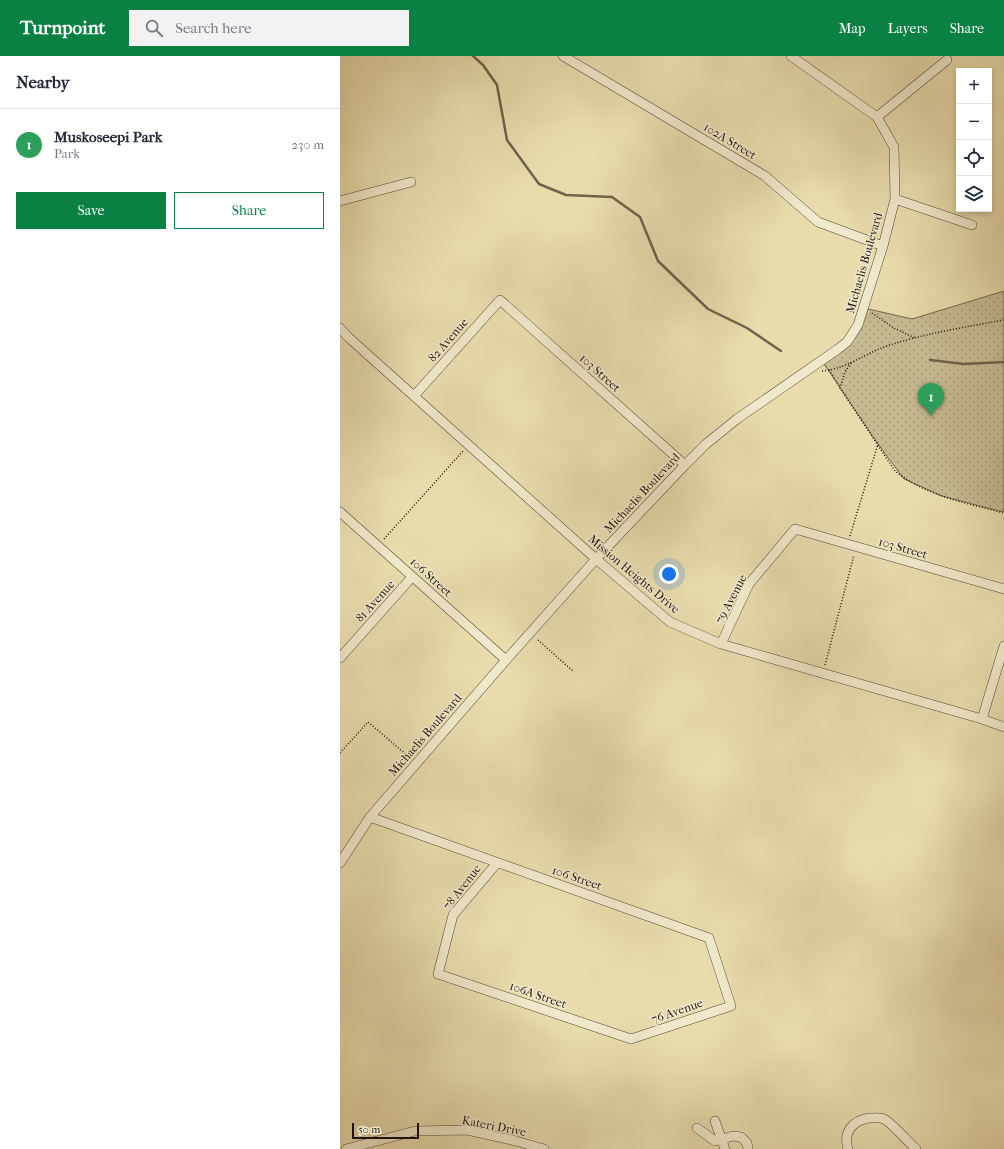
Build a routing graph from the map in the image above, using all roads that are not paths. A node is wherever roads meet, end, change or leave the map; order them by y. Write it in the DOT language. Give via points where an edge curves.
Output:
graph roads {
  1 [pos="563,56"];
  2 [pos="791,56"];
  3 [pos="947,60"];
  4 [pos="877,117"];
  5 [pos="411,182"];
  6 [pos="894,199"];
  7 [pos="340,201"];
  8 [pos="972,225"];
  9 [pos="883,246"];
  10 [pos="500,300"];
  11 [pos="340,328"];
  12 [pos="414,396"];
  13 [pos="685,465"];
  14 [pos="340,512"];
  15 [pos="795,529"];
  16 [pos="596,559"];
  17 [pos="412,577"];
  18 [pos="1004,589"];
  19 [pos="721,644"];
  20 [pos="1004,646"];
  21 [pos="340,658"];
  22 [pos="506,660"];
  23 [pos="982,719"];
  24 [pos="1004,727"];
  25 [pos="370,817"];
  26 [pos="340,863"];
  27 [pos="497,863"];
  28 [pos="438,974"];
  29 [pos="731,1006"];
  30 [pos="632,1040"];
  31 [pos="715,1120"];
  32 [pos="697,1128"];
  33 [pos="721,1140"];
  34 [pos="346,1149"];
  35 [pos="544,1149"];
  36 [pos="725,1149"];
  37 [pos="748,1149"];
  38 [pos="848,1149"];
  39 [pos="916,1149"];
  1 -- 9 [label="street, 102A Street" via="765,176 818,222"];
  2 -- 4 [label="street"];
  3 -- 4 [label="street"];
  4 -- 6 [label="street, Michaelis Boulevard" via="894,147"];
  5 -- 7 [label="street"];
  6 -- 8 [label="street"];
  6 -- 9 [label="street, Michaelis Boulevard"];
  9 -- 13 [label="street, Michaelis Boulevard" via="858,325 847,342 737,418"];
  10 -- 12 [label="street, 82 Avenue"];
  10 -- 13 [label="street, 103 Street"];
  11 -- 12 [label="street, Mission Heights Drive"];
  12 -- 16 [label="street, Mission Heights Drive"];
  13 -- 16 [label="street, Michaelis Boulevard"];
  14 -- 17 [label="street, 106 Street"];
  15 -- 18 [label="street, 103 Street"];
  15 -- 19 [label="street, 79 Avenue" via="749,584"];
  16 -- 19 [label="street, Mission Heights Drive" via="670,622"];
  16 -- 22 [label="street, Michaelis Boulevard"];
  17 -- 21 [label="street, 81 Avenue"];
  17 -- 22 [label="street, 106 Street"];
  19 -- 23 [label="street, Mission Heights Drive"];
  20 -- 23 [label="street"];
  22 -- 25 [label="street, Michaelis Boulevard"];
  23 -- 24 [label="street, Mission Heights Drive"];
  25 -- 26 [label="street, Michaelis Boulevard"];
  25 -- 27 [label="street, 106 Street"];
  27 -- 28 [label="street, 78 Avenue" via="453,915"];
  27 -- 29 [label="street, 106 Street" via="709,938"];
  28 -- 30 [label="street, 106A Street"];
  29 -- 30 [label="street, 76 Avenue"];
  31 -- 33 [label="street"];
  32 -- 33 [label="street" via="712,1139"];
  33 -- 36 [label="street"];
  33 -- 37 [label="street" via="733,1136 741,1137 747,1143"];
  34 -- 35 [label="street, Kateri Drive" via="415,1131 467,1130"];
  38 -- 39 [label="street" via="846,1137 851,1126 876,1117 886,1120"];
}
